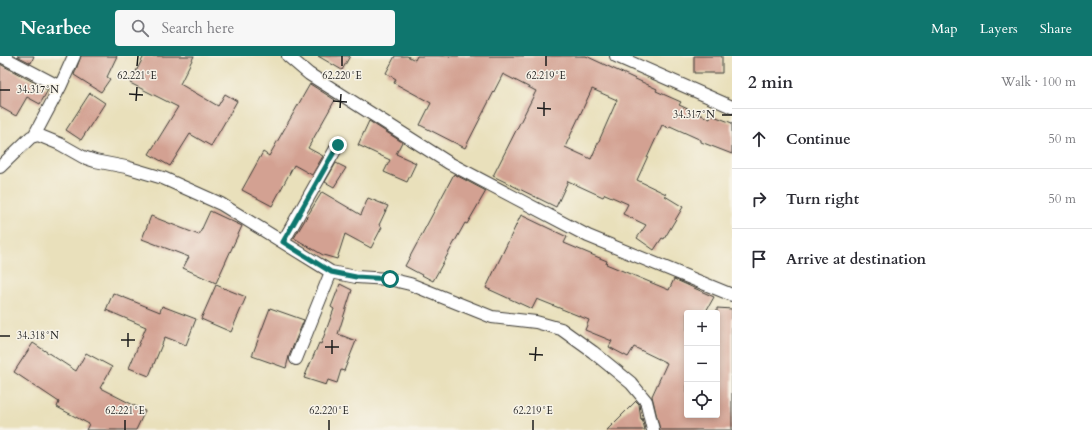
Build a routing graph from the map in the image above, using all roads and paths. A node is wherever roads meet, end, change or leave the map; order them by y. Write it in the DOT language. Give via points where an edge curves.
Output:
graph roads {
  1 [pos="1,56"];
  2 [pos="74,56"];
  3 [pos="288,56"];
  4 [pos="616,56"];
  5 [pos="60,87"];
  6 [pos="732,107"];
  7 [pos="34,136"];
  8 [pos="338,145"];
  9 [pos="0,167"];
  10 [pos="283,242"];
  11 [pos="331,272"];
  12 [pos="732,295"];
  13 [pos="296,359"];
  14 [pos="653,430"];
  1 -- 5 [label="street"];
  2 -- 5 [label="street"];
  3 -- 12 [label="street" via="309,74 450,163 588,236"];
  4 -- 6 [label="street"];
  5 -- 7 [label="street"];
  7 -- 9 [label="street"];
  7 -- 10 [label="street" via="45,137 95,162 126,167 162,178 221,204"];
  8 -- 10 [label="street"];
  10 -- 11 [label="street"];
  11 -- 13 [label="street"];
  11 -- 14 [label="street" via="356,277 390,279 410,284 492,317 536,322 561,329 631,383 646,401"];
}
